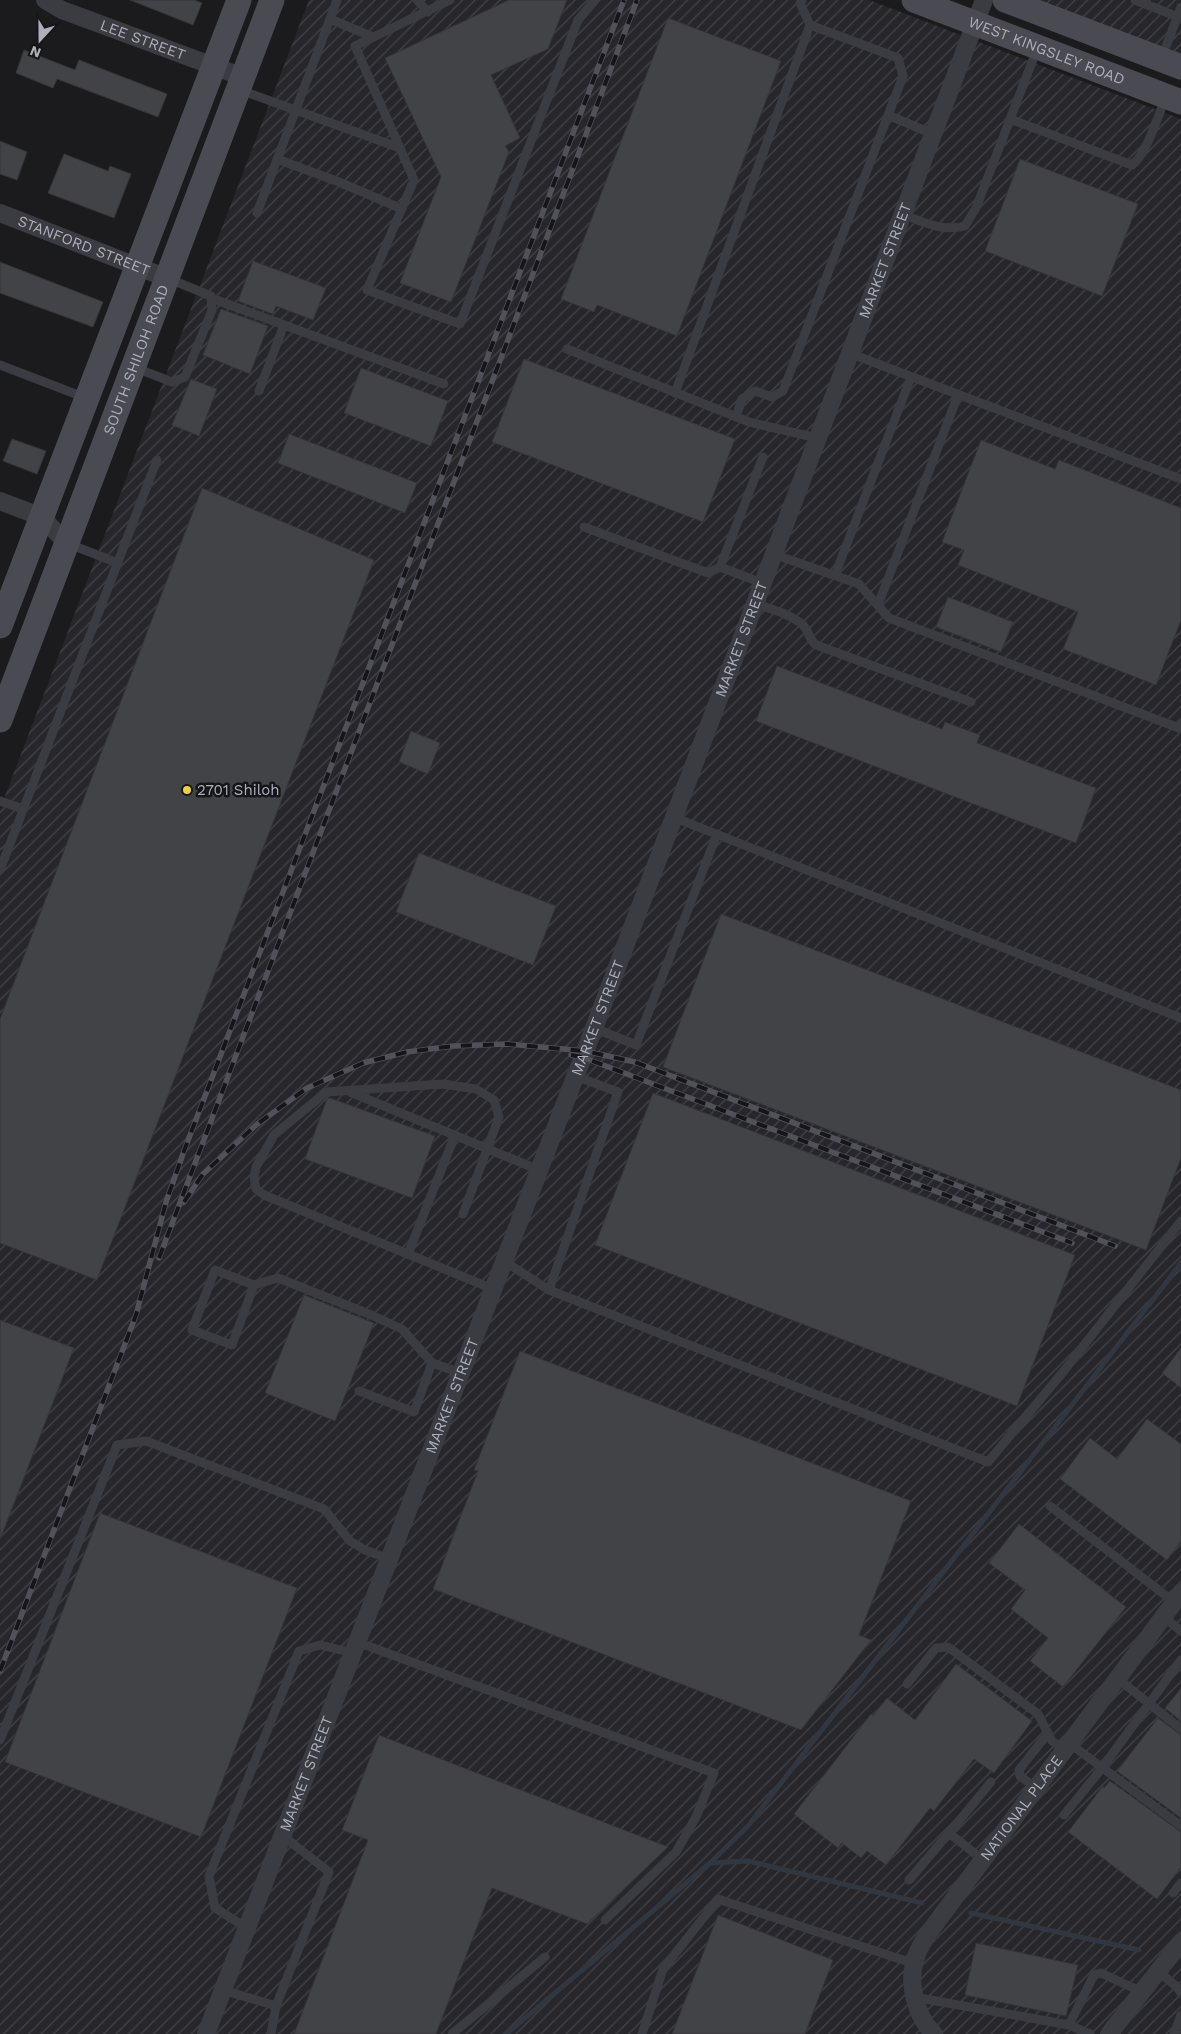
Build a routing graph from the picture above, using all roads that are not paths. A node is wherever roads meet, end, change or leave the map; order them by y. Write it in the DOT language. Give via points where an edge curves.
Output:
graph roads {
  1 [pos="45,0"];
  2 [pos="239,0"];
  3 [pos="272,0"];
  4 [pos="337,0"];
  5 [pos="417,0"];
  6 [pos="450,0"];
  7 [pos="595,0"];
  8 [pos="802,0"];
  9 [pos="914,0"];
  10 [pos="984,0"];
  11 [pos="1005,0"];
  12 [pos="1135,0"];
  13 [pos="1030,4"];
  14 [pos="1181,7"];
  15 [pos="428,12"];
  16 [pos="1179,17"];
  17 [pos="330,19"];
  18 [pos="974,24"];
  19 [pos="810,25"];
  20 [pos="373,37"];
  21 [pos="1037,48"];
  22 [pos="1171,63"];
  23 [pos="214,67"];
  24 [pos="241,83"];
  25 [pos="1173,100"];
  26 [pos="296,110"];
  27 [pos="888,115"];
  28 [pos="1010,119"];
  29 [pos="932,134"];
  30 [pos="400,148"];
  31 [pos="277,159"];
  32 [pos="402,209"];
  33 [pos="0,213"];
  34 [pos="257,213"];
  35 [pos="902,214"];
  36 [pos="138,266"];
  37 [pos="167,278"];
  38 [pos="211,298"];
  39 [pos="284,325"];
  40 [pos="567,349"];
  41 [pos="849,353"];
  42 [pos="0,365"];
  43 [pos="134,367"];
  44 [pos="911,377"];
  45 [pos="444,384"];
  46 [pos="259,391"];
  47 [pos="675,393"];
  48 [pos="958,394"];
  49 [pos="87,398"];
  50 [pos="736,416"];
  51 [pos="817,438"];
  52 [pos="763,457"];
  53 [pos="157,460"];
  54 [pos="1181,479"];
  55 [pos="0,501"];
  56 [pos="42,517"];
  57 [pos="584,527"];
  58 [pos="67,544"];
  59 [pos="773,554"];
  60 [pos="118,563"];
  61 [pos="720,567"];
  62 [pos="835,575"];
  63 [pos="762,583"];
  64 [pos="754,603"];
  65 [pos="878,605"];
  66 [pos="0,626"];
  67 [pos="971,702"];
  68 [pos="0,720"];
  69 [pos="1181,723"];
  70 [pos="0,801"];
  71 [pos="23,810"];
  72 [pos="673,817"];
  73 [pos="718,834"];
  74 [pos="0,870"];
  75 [pos="1181,1018"];
  76 [pos="594,1028"];
  77 [pos="575,1076"];
  78 [pos="346,1091"];
  79 [pos="454,1135"];
  80 [pos="488,1149"];
  81 [pos="539,1170"];
  82 [pos="463,1214"];
  83 [pos="1181,1221"];
  84 [pos="408,1254"];
  85 [pos="504,1261"];
  86 [pos="254,1285"];
  87 [pos="493,1289"];
  88 [pos="548,1290"];
  89 [pos="432,1362"];
  90 [pos="461,1373"];
  91 [pos="359,1391"];
  92 [pos="1050,1506"];
  93 [pos="389,1559"];
  94 [pos="1177,1597"];
  95 [pos="1163,1616"];
  96 [pos="1181,1630"];
  97 [pos="355,1647"];
  98 [pos="1181,1660"];
  99 [pos="1117,1678"];
  100 [pos="907,1684"];
  101 [pos="1149,1703"];
  102 [pos="1181,1729"];
  103 [pos="1048,1733"];
  104 [pos="0,1740"];
  105 [pos="1066,1747"];
  106 [pos="1102,1768"];
  107 [pos="991,1782"];
  108 [pos="1036,1788"];
  109 [pos="1064,1815"];
  110 [pos="1181,1826"];
  111 [pos="949,1833"];
  112 [pos="283,1836"];
  113 [pos="982,1860"];
  114 [pos="909,1880"];
  115 [pos="1181,1883"];
  116 [pos="1173,1893"];
  117 [pos="605,1920"];
  118 [pos="247,1928"];
  119 [pos="1181,1942"];
  120 [pos="545,1957"];
  121 [pos="914,1964"];
  122 [pos="1158,1971"];
  123 [pos="223,1990"];
  124 [pos="1142,1992"];
  125 [pos="1181,1993"];
  126 [pos="914,1997"];
  127 [pos="276,2006"];
  128 [pos="1181,2015"];
  129 [pos="1069,2025"];
  130 [pos="206,2034"];
  131 [pos="271,2034"];
  132 [pos="452,2034"];
  133 [pos="642,2034"];
  134 [pos="934,2034"];
  135 [pos="1090,2034"];
  136 [pos="1109,2034"];
  137 [pos="1174,2034"];
  1 -- 23 [label="street, LEE STREET" via="62,10"];
  2 -- 23 [label="main road"];
  3 -- 24 [label="main road, SOUTH SHILOH ROAD"];
  4 -- 17 [label="lane"];
  5 -- 15 [label="lane"];
  6 -- 15 [label="lane"];
  7 -- 32 [label="lane" via="578,20 460,324 367,290"];
  8 -- 19 [label="lane" via="800,3"];
  9 -- 18 [label="main road, WEST KINGSLEY ROAD"];
  10 -- 18 [label="street, MARKET STREET"];
  11 -- 13 [label="main road"];
  12 -- 16 [label="lane"];
  13 -- 22 [label="main road"];
  14 -- 16 [label="lane"];
  15 -- 20 [label="lane"];
  16 -- 22 [label="lane"];
  17 -- 20 [label="lane"];
  17 -- 26 [label="lane"];
  18 -- 21 [label="main road, WEST KINGSLEY ROAD"];
  18 -- 29 [label="street, MARKET STREET"];
  19 -- 27 [label="lane" via="898,58 903,76"];
  19 -- 47 [label="lane"];
  20 -- 30 [label="lane" via="355,46"];
  21 -- 25 [label="main road, WEST KINGSLEY ROAD"];
  21 -- 28 [label="lane"];
  23 -- 24 [label="street, LEE STREET"];
  23 -- 36 [label="main road"];
  24 -- 26 [label="lane"];
  24 -- 37 [label="main road, SOUTH SHILOH ROAD"];
  25 -- 28 [label="lane" via="1138,161 1132,165"];
  26 -- 30 [label="lane"];
  26 -- 31 [label="lane"];
  27 -- 29 [label="lane"];
  27 -- 50 [label="lane" via="783,391 772,397 755,391 742,399"];
  28 -- 35 [label="lane" via="976,208 965,226 952,230 938,228"];
  29 -- 35 [label="street, MARKET STREET"];
  30 -- 32 [label="lane" via="414,180"];
  31 -- 32 [label="lane"];
  31 -- 34 [label="lane"];
  33 -- 36 [label="street, STANFORD STREET"];
  35 -- 41 [label="street, MARKET STREET"];
  36 -- 37 [label="street, STANFORD STREET"];
  36 -- 49 [label="main road"];
  37 -- 38 [label="lane"];
  37 -- 43 [label="main road, SOUTH SHILOH ROAD"];
  38 -- 39 [label="lane"];
  38 -- 43 [label="lane" via="212,310 185,377 172,382"];
  39 -- 45 [label="lane"];
  39 -- 46 [label="lane"];
  40 -- 47 [label="lane"];
  41 -- 44 [label="lane"];
  41 -- 51 [label="street, MARKET STREET"];
  42 -- 49 [label="lane"];
  43 -- 58 [label="main road, SOUTH SHILOH ROAD"];
  44 -- 48 [label="lane"];
  44 -- 62 [label="lane"];
  47 -- 50 [label="lane"];
  48 -- 54 [label="lane"];
  48 -- 65 [label="lane"];
  49 -- 56 [label="main road"];
  50 -- 51 [label="lane"];
  51 -- 59 [label="street, MARKET STREET"];
  52 -- 61 [label="lane"];
  53 -- 60 [label="lane"];
  55 -- 56 [label="street"];
  56 -- 58 [label="street"];
  56 -- 66 [label="main road"];
  57 -- 61 [label="lane" via="708,573"];
  58 -- 60 [label="lane"];
  58 -- 68 [label="main road, SOUTH SHILOH ROAD"];
  59 -- 62 [label="lane"];
  59 -- 63 [label="street, MARKET STREET"];
  60 -- 71 [label="lane"];
  61 -- 63 [label="lane"];
  62 -- 65 [label="lane" via="859,584"];
  63 -- 64 [label="street, MARKET STREET"];
  64 -- 67 [label="lane" via="798,621 806,627 816,645"];
  64 -- 72 [label="street, MARKET STREET"];
  65 -- 69 [label="lane" via="889,618 1179,728"];
  70 -- 71 [label="lane"];
  71 -- 74 [label="lane"];
  72 -- 73 [label="lane"];
  72 -- 76 [label="street, MARKET STREET"];
  73 -- 75 [label="lane"];
  73 -- 76 [label="lane" via="636,1044"];
  76 -- 77 [label="street, MARKET STREET"];
  77 -- 81 [label="street, MARKET STREET"];
  77 -- 88 [label="lane" via="618,1092"];
  78 -- 79 [label="lane"];
  78 -- 80 [label="lane" via="443,1084 476,1089 494,1100 499,1117"];
  78 -- 84 [label="lane" via="326,1092 274,1135 256,1167 256,1189"];
  79 -- 80 [label="lane"];
  79 -- 84 [label="lane"];
  80 -- 81 [label="lane"];
  80 -- 82 [label="lane"];
  81 -- 85 [label="street, MARKET STREET"];
  83 -- 88 [label="lane" via="988,1462"];
  84 -- 87 [label="lane"];
  85 -- 87 [label="street, MARKET STREET"];
  85 -- 88 [label="lane"];
  86 -- 86 [label="lane" via="232,1345 192,1330 214,1270"];
  86 -- 89 [label="lane" via="278,1278 369,1314 402,1329"];
  87 -- 90 [label="street, MARKET STREET"];
  89 -- 90 [label="lane"];
  89 -- 91 [label="lane" via="414,1412"];
  90 -- 93 [label="street, MARKET STREET"];
  92 -- 94 [label="lane"];
  93 -- 97 [label="street, MARKET STREET"];
  93 -- 104 [label="lane" via="350,1541 324,1509 146,1441 117,1445"];
  94 -- 95 [label="street, NATIONAL PLACE"];
  95 -- 96 [label="lane"];
  95 -- 99 [label="street, NATIONAL PLACE"];
  97 -- 112 [label="street, MARKET STREET"];
  97 -- 117 [label="lane" via="714,1773 696,1817 676,1852"];
  97 -- 118 [label="lane" via="320,1645 299,1651 208,1876 215,1908"];
  98 -- 101 [label="lane"];
  99 -- 101 [label="lane"];
  99 -- 105 [label="street, NATIONAL PLACE"];
  100 -- 103 [label="lane" via="936,1648 948,1647 1038,1714"];
  101 -- 102 [label="lane"];
  101 -- 106 [label="lane"];
  103 -- 105 [label="lane" via="1052,1741"];
  103 -- 108 [label="lane" via="1019,1770 1020,1776"];
  105 -- 106 [label="lane"];
  105 -- 108 [label="street, NATIONAL PLACE"];
  106 -- 109 [label="lane"];
  106 -- 110 [label="lane"];
  107 -- 111 [label="lane"];
  108 -- 113 [label="street, NATIONAL PLACE"];
  111 -- 113 [label="lane"];
  111 -- 114 [label="lane"];
  112 -- 118 [label="street, MARKET STREET"];
  112 -- 127 [label="lane" via="330,1872"];
  113 -- 121 [label="street, NATIONAL PLACE" via="927,1935"];
  115 -- 116 [label="lane"];
  118 -- 123 [label="street, MARKET STREET"];
  119 -- 122 [label="street"];
  120 -- 132 [label="lane"];
  121 -- 126 [label="street, NATIONAL PLACE"];
  121 -- 133 [label="lane" via="718,1899 663,1969"];
  122 -- 124 [label="street"];
  122 -- 125 [label="lane"];
  123 -- 127 [label="lane"];
  123 -- 130 [label="street, MARKET STREET"];
  124 -- 129 [label="lane" via="1101,1973 1094,1975"];
  124 -- 136 [label="street"];
  126 -- 129 [label="lane"];
  126 -- 134 [label="street, NATIONAL PLACE" via="916,2006"];
  127 -- 131 [label="lane"];
  128 -- 137 [label="lane"];
  129 -- 135 [label="lane"];
}
